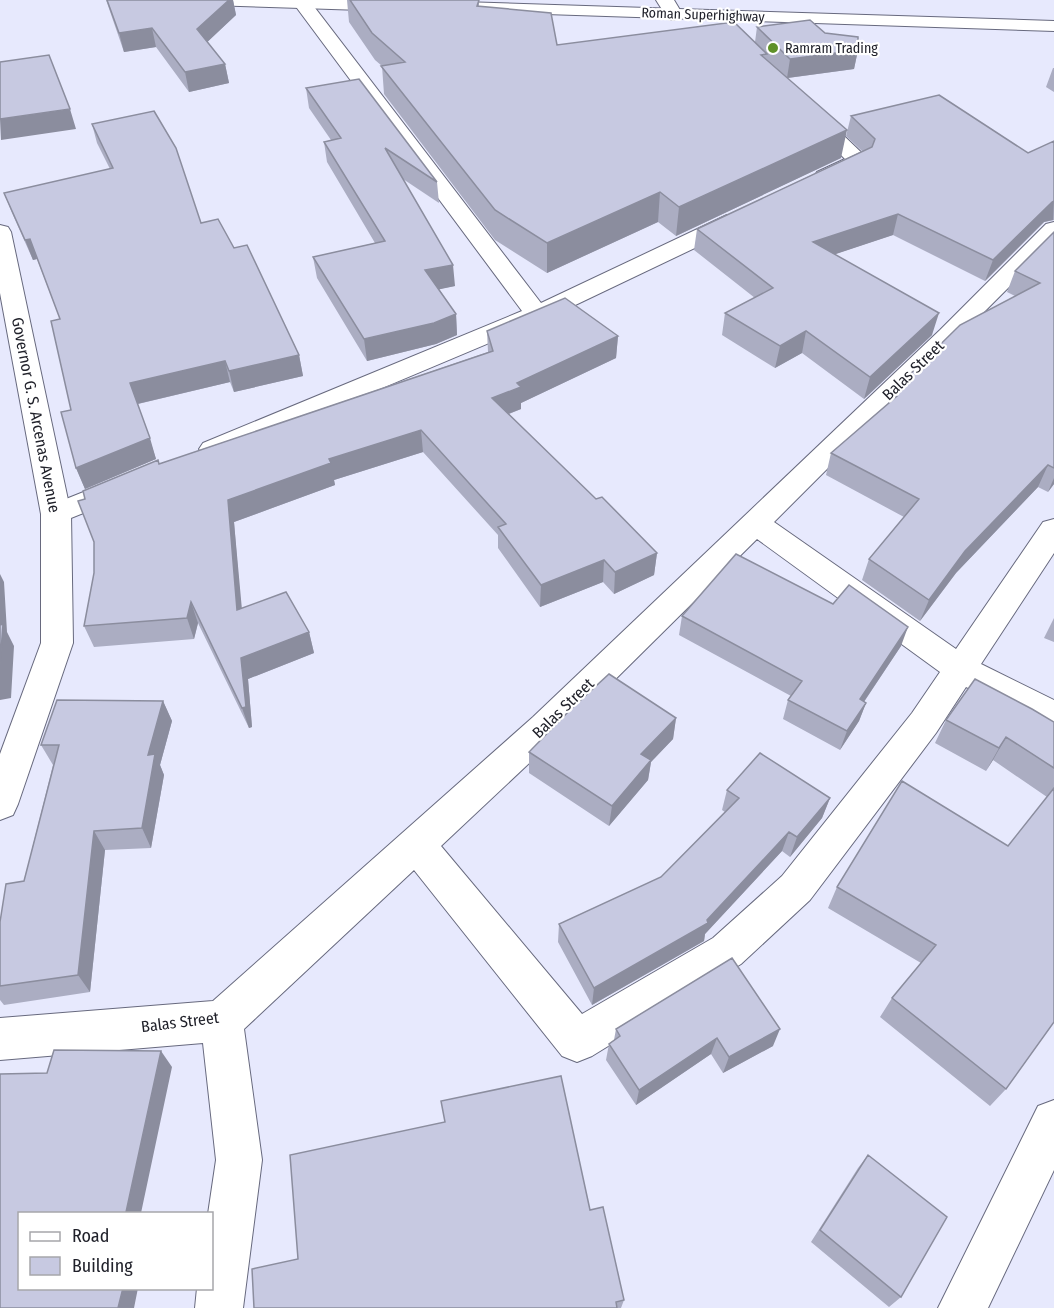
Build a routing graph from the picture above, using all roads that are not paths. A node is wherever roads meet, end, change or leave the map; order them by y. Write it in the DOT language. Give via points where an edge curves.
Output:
graph roads {
  1 [pos="208,0"];
  2 [pos="301,2"];
  3 [pos="466,4"];
  4 [pos="410,6"];
  5 [pos="445,7"];
  6 [pos="670,7"];
  7 [pos="710,16"];
  8 [pos="1054,26"];
  9 [pos="734,40"];
  10 [pos="792,96"];
  11 [pos="805,187"];
  12 [pos="752,212"];
  13 [pos="1054,229"];
  14 [pos="0,232"];
  15 [pos="537,314"];
  16 [pos="188,459"];
  17 [pos="144,478"];
  18 [pos="56,514"];
  19 [pos="755,524"];
  20 [pos="1054,529"];
  21 [pos="959,668"];
  22 [pos="1054,716"];
  23 [pos="0,804"];
  24 [pos="416,844"];
  25 [pos="222,1021"];
  26 [pos="0,1039"];
  27 [pos="1054,1122"];
  28 [pos="219,1308"];
  29 [pos="962,1308"];
  1 -- 2 [label="street"];
  2 -- 4 [label="street"];
  2 -- 15 [label="street"];
  3 -- 5 [label="street, Roman Superhighway"];
  3 -- 6 [label="street, Roman Superhighway"];
  6 -- 7 [label="street, Roman Superhighway"];
  7 -- 8 [label="street, Roman Superhighway"];
  7 -- 9 [label="street"];
  10 -- 11 [label="street" via="859,161"];
  12 -- 15 [label="street"];
  13 -- 19 [label="street, Balas Street"];
  14 -- 18 [label="street, Governor G. S. Arcenas Avenue"];
  15 -- 16 [label="street"];
  17 -- 18 [label="street"];
  18 -- 23 [label="street, Governor G. S. Arcenas Avenue" via="57,643"];
  19 -- 21 [label="street"];
  19 -- 24 [label="street, Balas Street" via="545,727"];
  20 -- 21 [label="street"];
  21 -- 22 [label="street"];
  21 -- 24 [label="street" via="924,723 796,888 727,951 577,1041"];
  24 -- 25 [label="street, Balas Street"];
  25 -- 26 [label="street, Balas Street"];
  25 -- 28 [label="street" via="239,1160"];
  27 -- 29 [label="street"];
}
